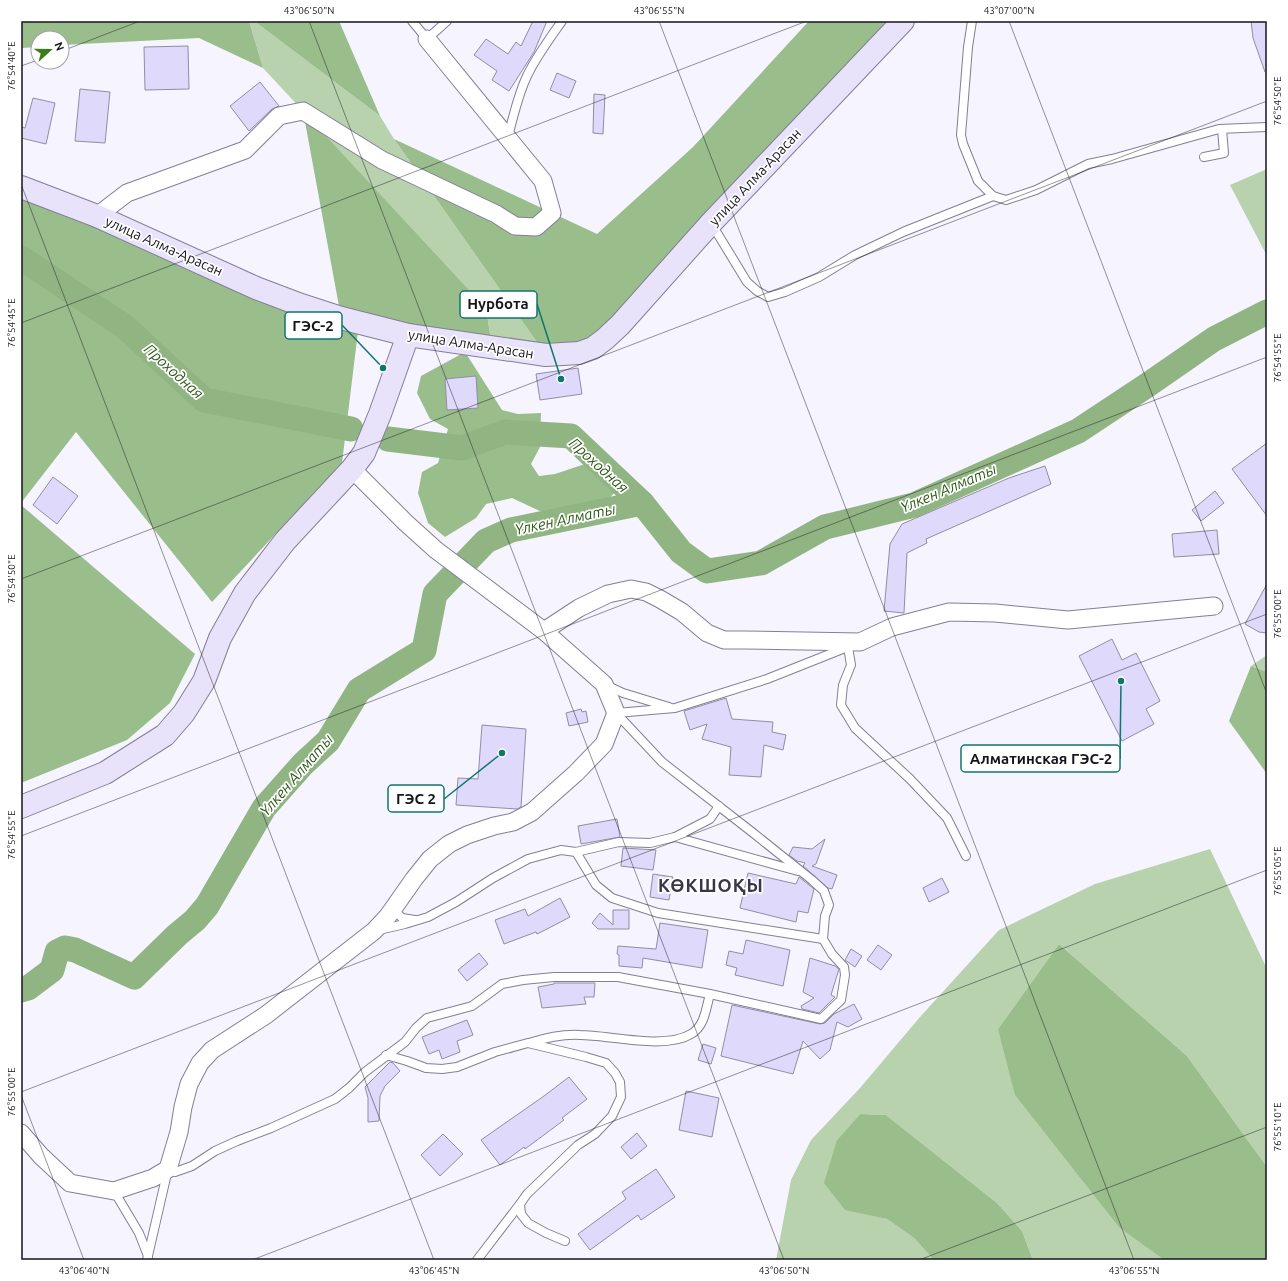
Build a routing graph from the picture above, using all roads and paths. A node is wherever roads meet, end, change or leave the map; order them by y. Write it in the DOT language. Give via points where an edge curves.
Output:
graph roads {
  1 [pos="412,21"];
  2 [pos="447,21"];
  3 [pos="562,21"];
  4 [pos="903,21"];
  5 [pos="972,21"];
  6 [pos="427,39"];
  7 [pos="1267,127"];
  8 [pos="1222,129"];
  9 [pos="508,138"];
  10 [pos="1204,157"];
  11 [pos="21,187"];
  12 [pos="993,196"];
  13 [pos="97,216"];
  14 [pos="711,222"];
  15 [pos="408,335"];
  16 [pos="358,461"];
  17 [pos="1214,606"];
  18 [pos="544,630"];
  19 [pos="854,645"];
  20 [pos="604,684"];
  21 [pos="675,708"];
  22 [pos="616,714"];
  23 [pos="719,806"];
  24 [pos="21,807"];
  25 [pos="675,837"];
  26 [pos="576,852"];
  27 [pos="966,856"];
  28 [pos="801,872"];
  29 [pos="397,904"];
  30 [pos="416,920"];
  31 [pos="374,931"];
  32 [pos="823,939"];
  33 [pos="710,994"];
  34 [pos="528,1043"];
  35 [pos="386,1055"];
  36 [pos="21,1134"];
  37 [pos="168,1169"];
  38 [pos="114,1191"];
  39 [pos="520,1204"];
  40 [pos="565,1242"];
  41 [pos="148,1258"];
  42 [pos="476,1260"];
  1 -- 6 [label="lane"];
  2 -- 6 [label="lane"];
  3 -- 9 [label="lane" via="528,75"];
  4 -- 14 [label="street, улица Алма-Арасан"];
  5 -- 12 [label="lane" via="961,135 978,181"];
  6 -- 9 [label="street"];
  7 -- 8 [label="lane"];
  8 -- 10 [label="lane" via="1224,153"];
  8 -- 12 [label="lane" via="1088,164 1036,190 1006,200"];
  9 -- 13 [label="street" via="543,181 552,213 536,227 515,226 496,214 382,160 303,111 279,116 245,150 127,193"];
  11 -- 13 [label="street, улица Алма-Арасан"];
  12 -- 14 [label="lane" via="902,232 855,255 819,277 768,297 747,282"];
  13 -- 15 [label="street, улица Алма-Арасан" via="301,306"];
  14 -- 15 [label="street, улица Алма-Арасан" via="620,325 593,348 579,353 546,355"];
  15 -- 16 [label="street" via="380,414"];
  16 -- 18 [label="street" via="406,523 478,583"];
  16 -- 24 [label="street" via="285,541 245,593 220,638 204,682 184,713 165,735 105,773"];
  17 -- 19 [label="street" via="1068,620 995,613 949,612 892,627"];
  18 -- 19 [label="street" via="579,608 608,594 631,588 660,599 682,612 707,633 724,640"];
  18 -- 20 [label="street"];
  19 -- 21 [label="lane" via="767,679"];
  19 -- 27 [label="lane" via="851,664 843,685 841,705 855,728 910,779 947,818"];
  20 -- 21 [label="lane" via="623,693"];
  20 -- 22 [label="street"];
  21 -- 22 [label="lane"];
  22 -- 23 [label="lane" via="662,762"];
  22 -- 29 [label="street" via="604,744 532,812 513,822 467,835 449,844 430,859"];
  23 -- 25 [label="lane" via="710,819"];
  23 -- 28 [label="lane"];
  25 -- 26 [label="lane" via="650,843 619,842"];
  25 -- 28 [label="lane"];
  26 -- 30 [label="lane" via="562,850 528,859 456,902 428,917"];
  26 -- 32 [label="lane" via="596,885 612,898 658,914"];
  28 -- 32 [label="lane" via="824,891 829,905 825,916"];
  29 -- 30 [label="lane" via="397,913 402,918"];
  29 -- 31 [label="street"];
  30 -- 31 [label="lane"];
  31 -- 37 [label="street" via="266,1015 212,1050 200,1063 189,1084"];
  32 -- 33 [label="lane" via="844,967 845,975 840,1000 821,1019"];
  33 -- 34 [label="lane" via="702,1022 692,1034 674,1040 645,1041 580,1035 548,1037"];
  33 -- 35 [label="lane" via="618,977 554,977 523,980 502,984 472,1006 427,1018 405,1042"];
  34 -- 35 [label="lane" via="494,1052 457,1067 442,1069 426,1068"];
  34 -- 39 [label="lane" via="606,1063 620,1082 621,1097 612,1116 595,1134 578,1145 527,1194"];
  35 -- 37 [label="lane" via="335,1099 215,1151 192,1166 175,1172"];
  36 -- 38 [label="street" via="70,1182"];
  37 -- 38 [label="street" via="153,1178"];
  37 -- 41 [label="lane"];
  38 -- 41 [label="lane" via="139,1234"];
  39 -- 40 [label="lane" via="521,1214 528,1223"];
  39 -- 42 [label="lane"];
}
